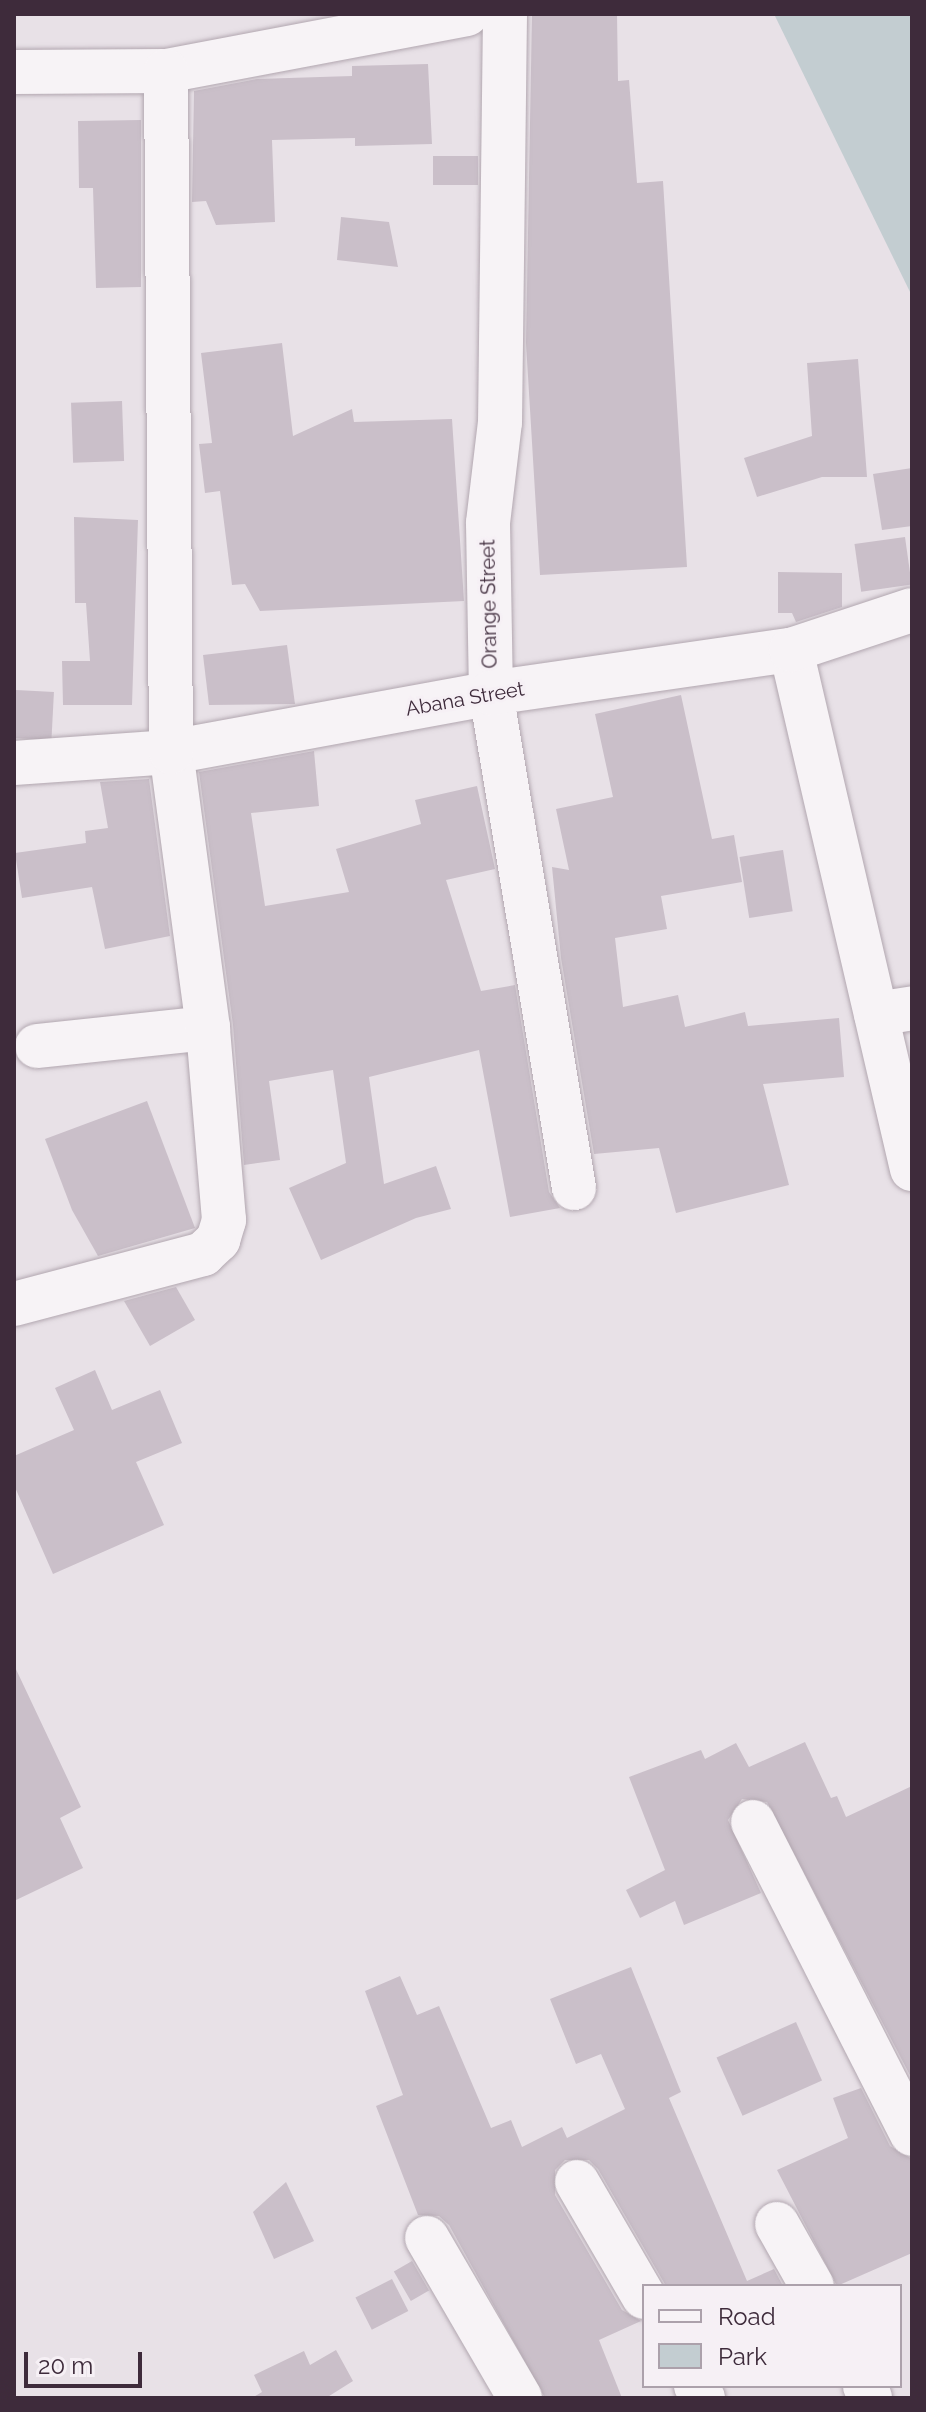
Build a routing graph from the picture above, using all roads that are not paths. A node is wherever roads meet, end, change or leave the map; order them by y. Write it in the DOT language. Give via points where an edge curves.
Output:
graph roads {
  1 [pos="467,14"];
  2 [pos="505,14"];
  3 [pos="166,71"];
  4 [pos="14,72"];
  5 [pos="912,610"];
  6 [pos="791,650"];
  7 [pos="491,693"];
  8 [pos="171,752"];
  9 [pos="14,763"];
  10 [pos="894,1011"];
  11 [pos="208,1028"];
  12 [pos="37,1046"];
  13 [pos="912,1169"];
  14 [pos="574,1188"];
  15 [pos="14,1304"];
  16 [pos="753,1822"];
  17 [pos="912,2134"];
  18 [pos="577,2182"];
  19 [pos="777,2224"];
  20 [pos="427,2238"];
  21 [pos="811,2284"];
  22 [pos="642,2294"];
  23 [pos="520,2398"];
  1 -- 3 [label="street"];
  2 -- 7 [label="street, Orange Street" via="500,422 488,523"];
  3 -- 4 [label="street"];
  3 -- 8 [label="street"];
  5 -- 6 [label="street, Abana Street"];
  6 -- 7 [label="street, Abana Street"];
  6 -- 10 [label="street"];
  7 -- 8 [label="street, Abana Street"];
  7 -- 14 [label="street, Orange Street"];
  8 -- 9 [label="street, Abana Street"];
  8 -- 11 [label="street"];
  10 -- 13 [label="street"];
  11 -- 12 [label="street"];
  11 -- 15 [label="street" via="224,1220 218,1240 203,1254"];
  16 -- 17 [label="street"];
  18 -- 22 [label="street"];
  19 -- 21 [label="street"];
  20 -- 23 [label="street"];
}
